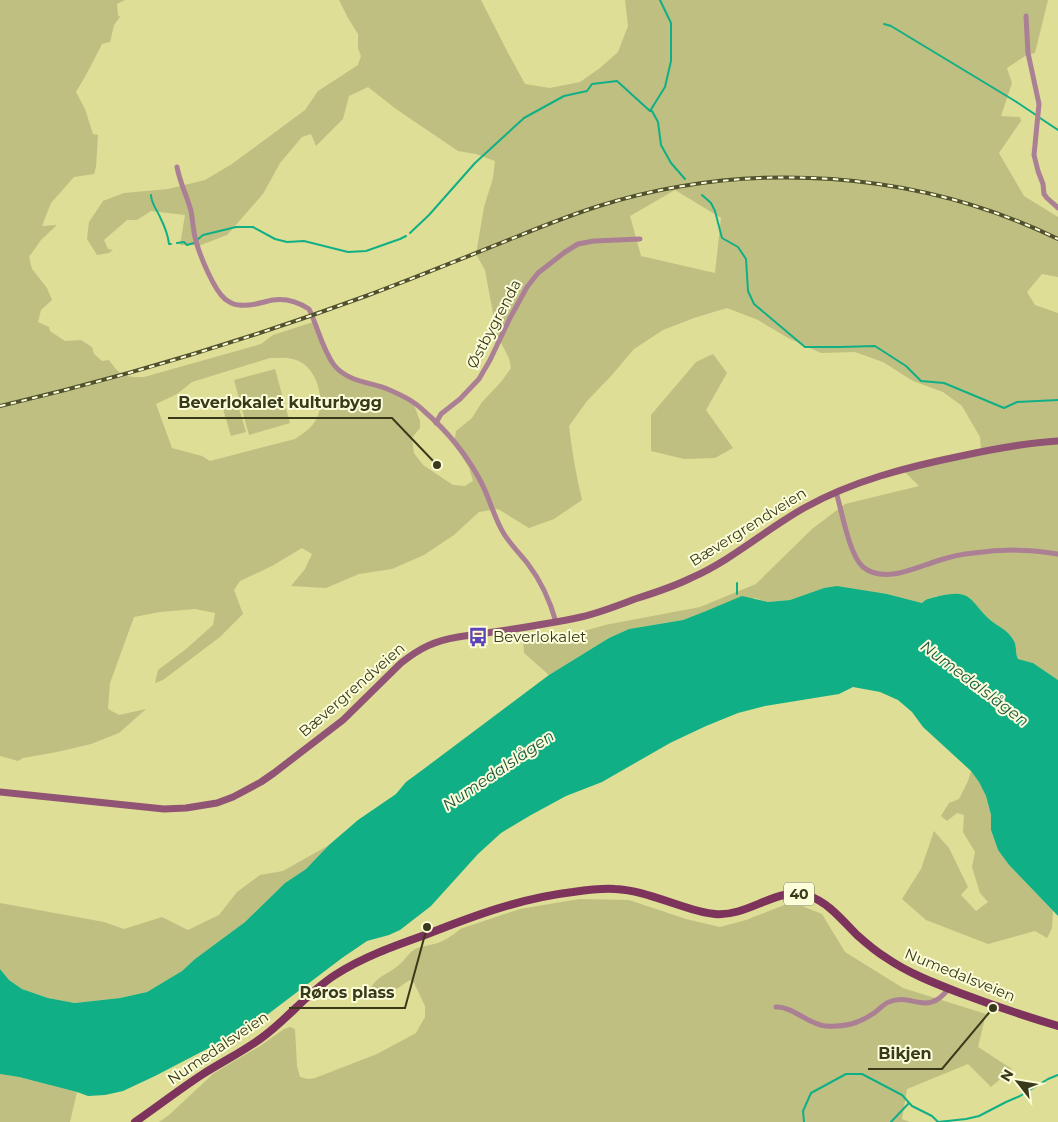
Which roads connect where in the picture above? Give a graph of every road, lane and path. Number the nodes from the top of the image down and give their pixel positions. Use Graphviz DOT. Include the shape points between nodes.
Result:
graph roads {
  1 [pos="1026,16"];
  2 [pos="177,167"];
  3 [pos="1058,208"];
  4 [pos="640,238"];
  5 [pos="436,423"];
  6 [pos="1058,441"];
  7 [pos="836,492"];
  8 [pos="1058,554"];
  9 [pos="556,622"];
  10 [pos="0,792"];
  11 [pos="949,988"];
  12 [pos="776,1007"];
  13 [pos="1058,1026"];
  14 [pos="136,1122"];
  1 -- 3 [label="street" via="1028,53 1039,104 1034,155 1044,194"];
  2 -- 5 [label="street" via="197,245 215,286 225,299 244,306 288,300 304,306 309,309 328,356 340,371 358,381 408,398"];
  4 -- 5 [label="street, Østbygrenda" via="583,243 538,272 479,379 441,414"];
  5 -- 9 [label="street" via="470,462 509,542 543,587"];
  6 -- 7 [label="main road, Bævergrendveien" via="942,460"];
  7 -- 8 [label="street" via="856,559 863,567 876,573 892,574 982,552 1015,550"];
  7 -- 9 [label="main road, Bævergrendveien" via="803,508 691,579 596,613"];
  9 -- 10 [label="main road, Bævergrendveien" via="443,640 421,648 388,674 343,720 274,774 217,803 164,809"];
  11 -- 12 [label="street" via="940,999 926,1003 889,1002 858,1023 841,1026 824,1026"];
  11 -- 13 [label="main road, Numedalsveien / 40"];
  11 -- 14 [label="main road, Numedalsveien / 40" via="887,959 820,901 804,894 782,895 746,910 723,914 710,914 616,889 548,895 474,916 348,968 316,990 266,1035"];
}
